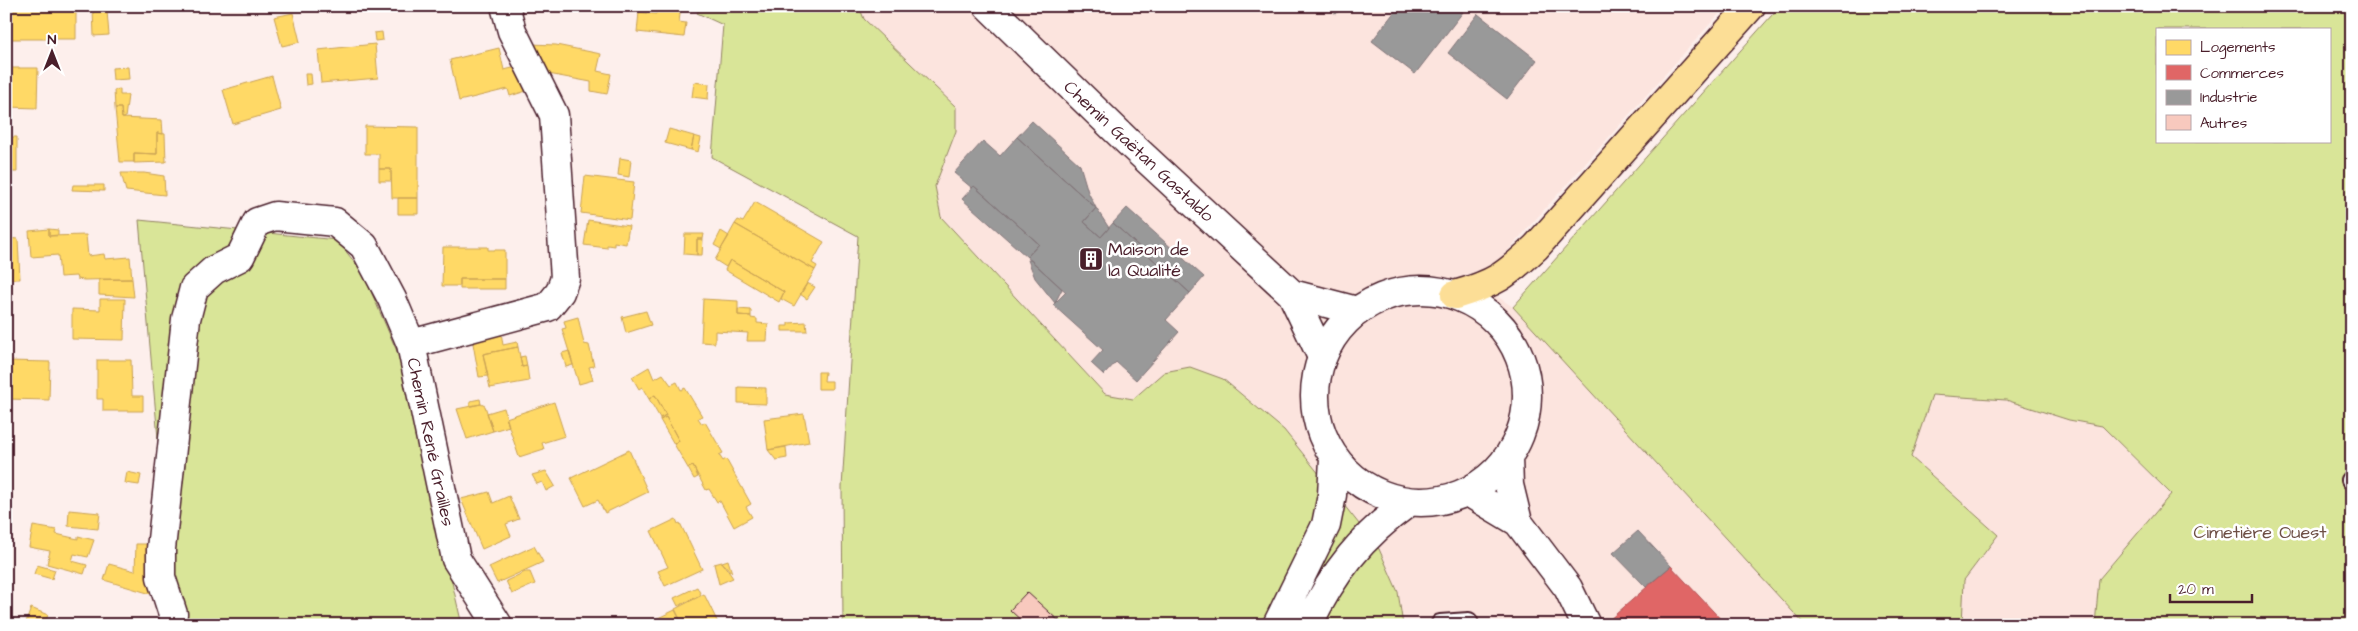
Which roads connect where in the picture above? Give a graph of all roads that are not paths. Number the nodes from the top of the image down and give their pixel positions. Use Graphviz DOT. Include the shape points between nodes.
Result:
graph roads {
  1 [pos="505,6"];
  2 [pos="988,6"];
  3 [pos="1751,6"];
  4 [pos="1292,294"];
  5 [pos="1455,295"];
  6 [pos="1357,311"];
  7 [pos="411,344"];
  8 [pos="1322,357"];
  9 [pos="1508,458"];
  10 [pos="1334,459"];
  11 [pos="1468,492"];
  12 [pos="1409,502"];
  13 [pos="1518,522"];
  14 [pos="173,614"];
  15 [pos="1440,623"];
  16 [pos="498,625"];
  17 [pos="1277,625"];
  18 [pos="1308,625"];
  19 [pos="1470,625"];
  20 [pos="1586,625"];
  1 -- 7 [label="street, Chemin René Grailles" via="512,31 554,114 565,278 560,292 548,307"];
  2 -- 4 [label="street, Chemin Gaëtan Gastaldo"];
  3 -- 5 [label="highway" via="1536,247 1507,274 1486,286"];
  4 -- 6 [label="street, Chemin Gaëtan Gastaldo"];
  4 -- 8 [label="street, Chemin Gaëtan Gastaldo"];
  5 -- 6 [label="street" via="1430,290 1404,291 1379,298"];
  5 -- 9 [label="street" via="1497,321 1512,341 1522,364 1527,388 1526,412 1520,436"];
  6 -- 8 [label="street" via="1336,331"];
  7 -- 14 [label="street" via="364,246 336,222 275,216 257,222 240,257 214,270 194,288 186,319 161,549 161,577"];
  7 -- 16 [label="street, Chemin René Grailles" via="456,559"];
  8 -- 10 [label="street" via="1315,382 1315,409 1321,435"];
  9 -- 11 [label="street" via="1490,478"];
  9 -- 13 [label="street" via="1509,485"];
  10 -- 12 [label="street" via="1355,480 1380,495"];
  10 -- 17 [label="street" via="1332,496 1326,524"];
  11 -- 12 [label="street" via="1439,501"];
  11 -- 13 [label="street"];
  12 -- 18 [label="street" via="1360,543 1331,579"];
  13 -- 20 [label="street" via="1568,588"];
  15 -- 19 [label="lane" via="1468,621"];
}
